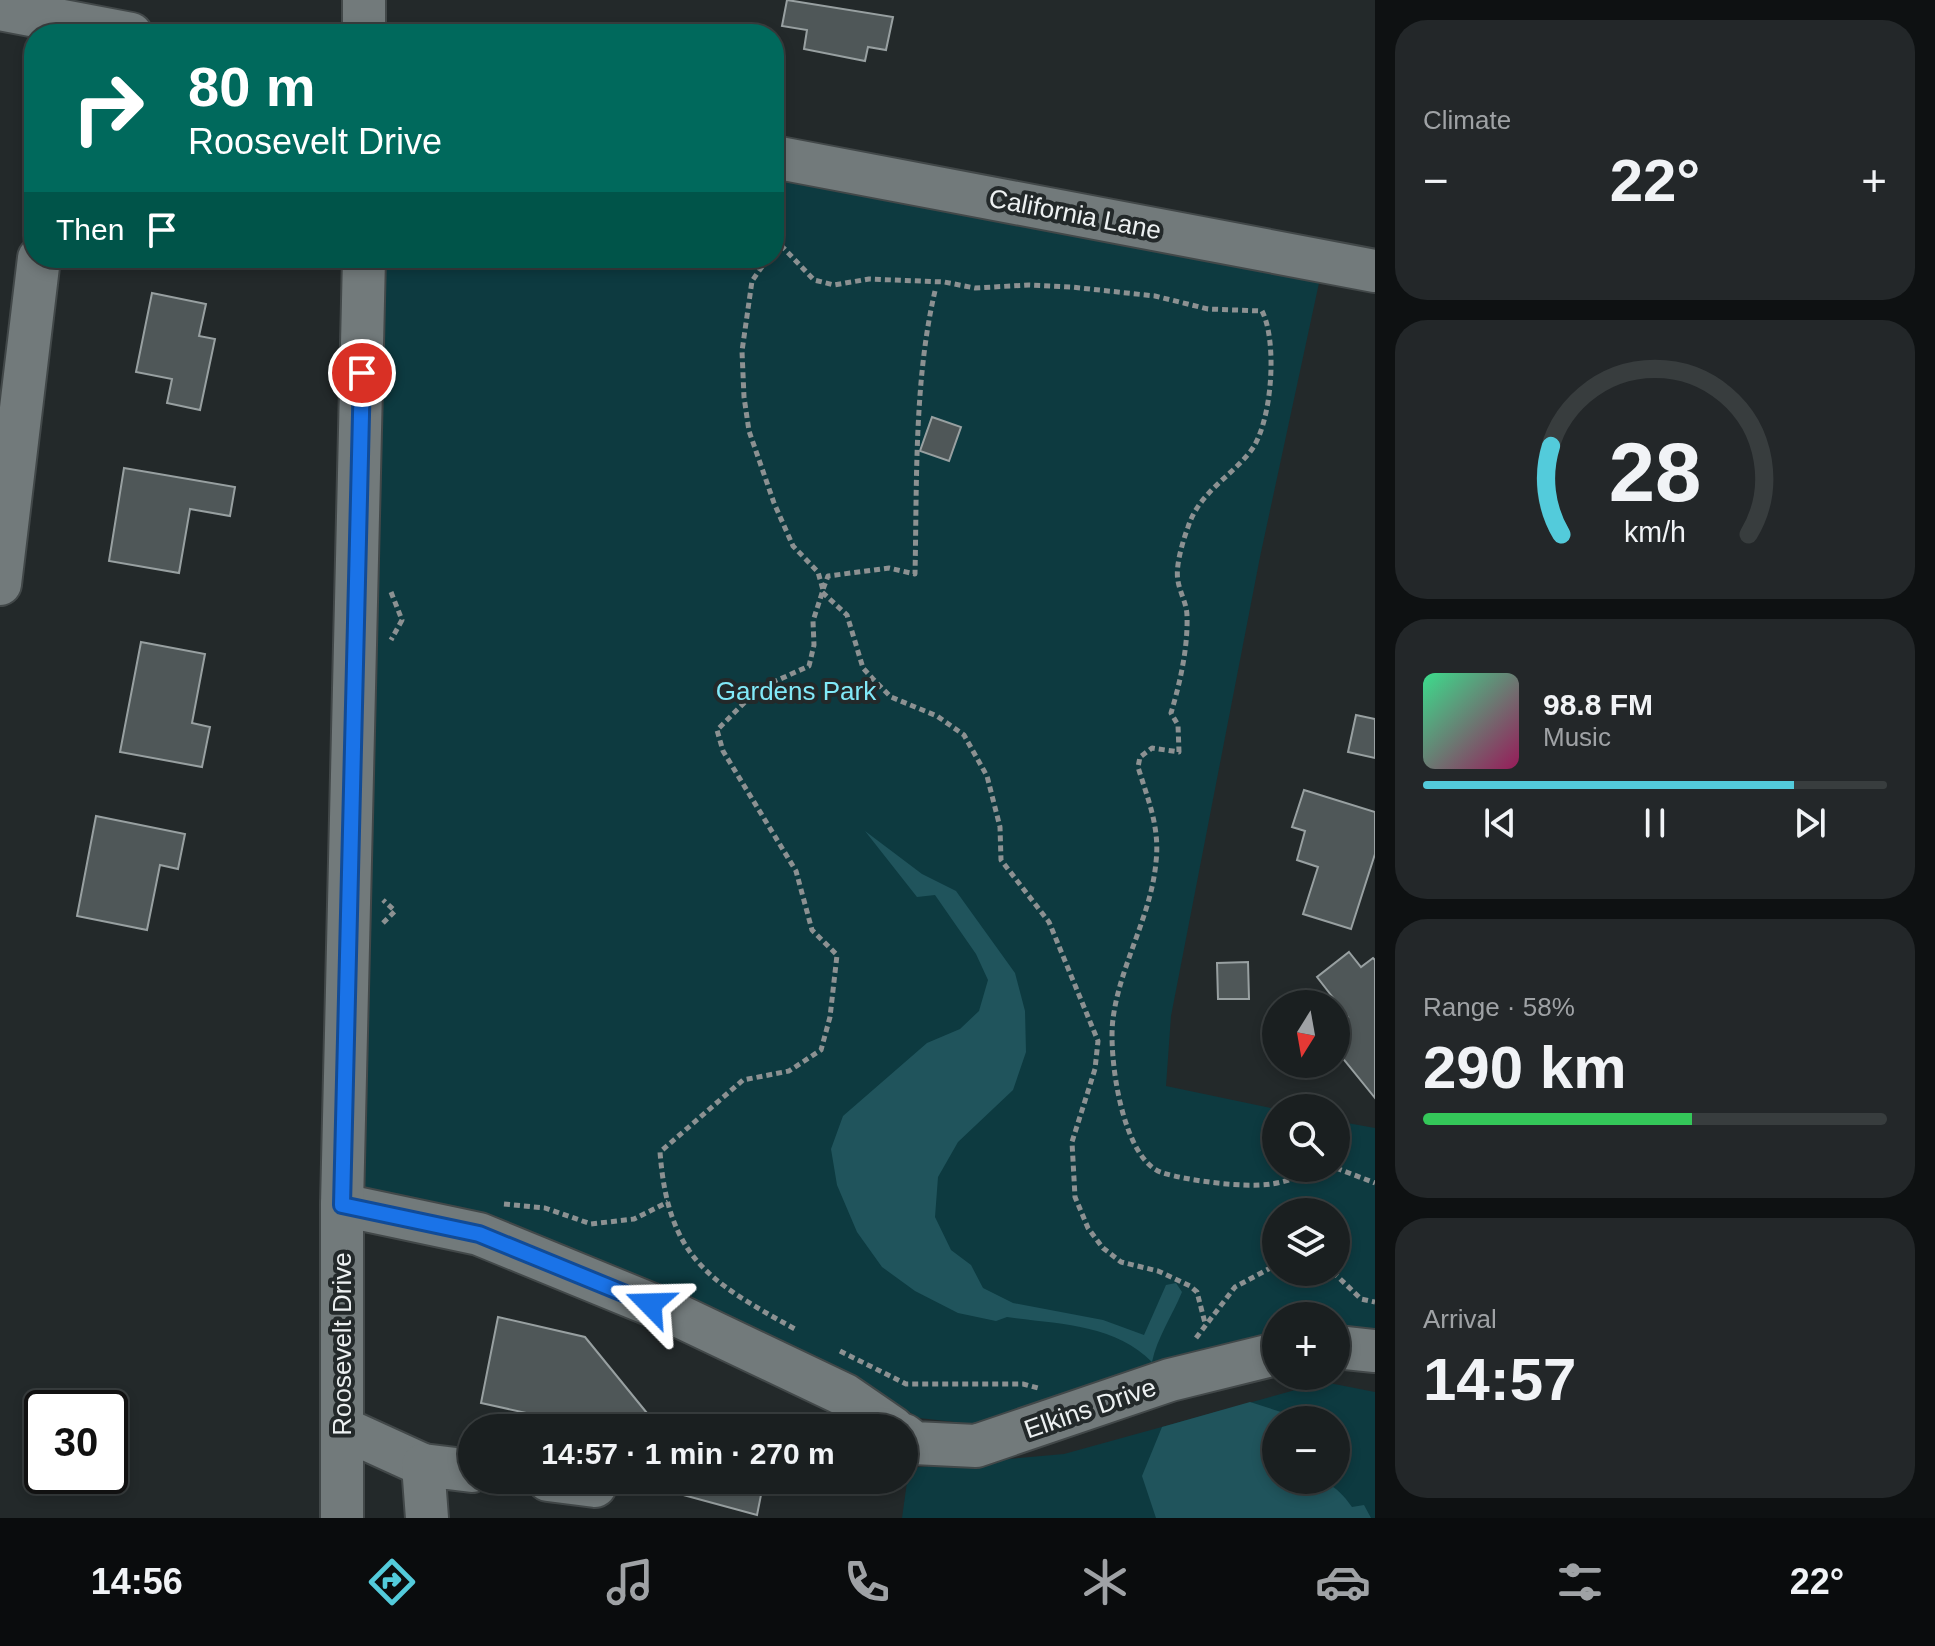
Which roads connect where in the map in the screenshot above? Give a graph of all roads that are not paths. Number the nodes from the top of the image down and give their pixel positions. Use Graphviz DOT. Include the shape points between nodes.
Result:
graph roads {
  1 [pos="364,0"];
  2 [pos="0,9"];
  3 [pos="52,24"];
  4 [pos="364,24"];
  5 [pos="784,159"];
  6 [pos="38,268"];
  7 [pos="364,268"];
  8 [pos="1375,271"];
  9 [pos="0,584"];
  10 [pos="342,1205"];
  11 [pos="1350,1348"];
  12 [pos="1375,1351"];
  13 [pos="1262,1357"];
  14 [pos="873,1414"];
  15 [pos="342,1428"];
  16 [pos="918,1443"];
  17 [pos="423,1465"];
  18 [pos="458,1469"];
  19 [pos="342,1518"];
  20 [pos="427,1518"];
  1 -- 4 [label="street"];
  2 -- 3 [label="street"];
  5 -- 8 [label="street, California Lane"];
  6 -- 9 [label="street"];
  7 -- 10 [label="street, Roosevelt Drive"];
  10 -- 14 [label="street" via="479,1234 693,1323 845,1395"];
  10 -- 15 [label="street, Roosevelt Drive"];
  11 -- 12 [label="street"];
  13 -- 16 [label="street, Elkins Drive" via="1170,1380 976,1446"];
  15 -- 17 [label="street"];
  15 -- 19 [label="street, Roosevelt Drive"];
  17 -- 18 [label="street"];
  17 -- 20 [label="street"];
}
